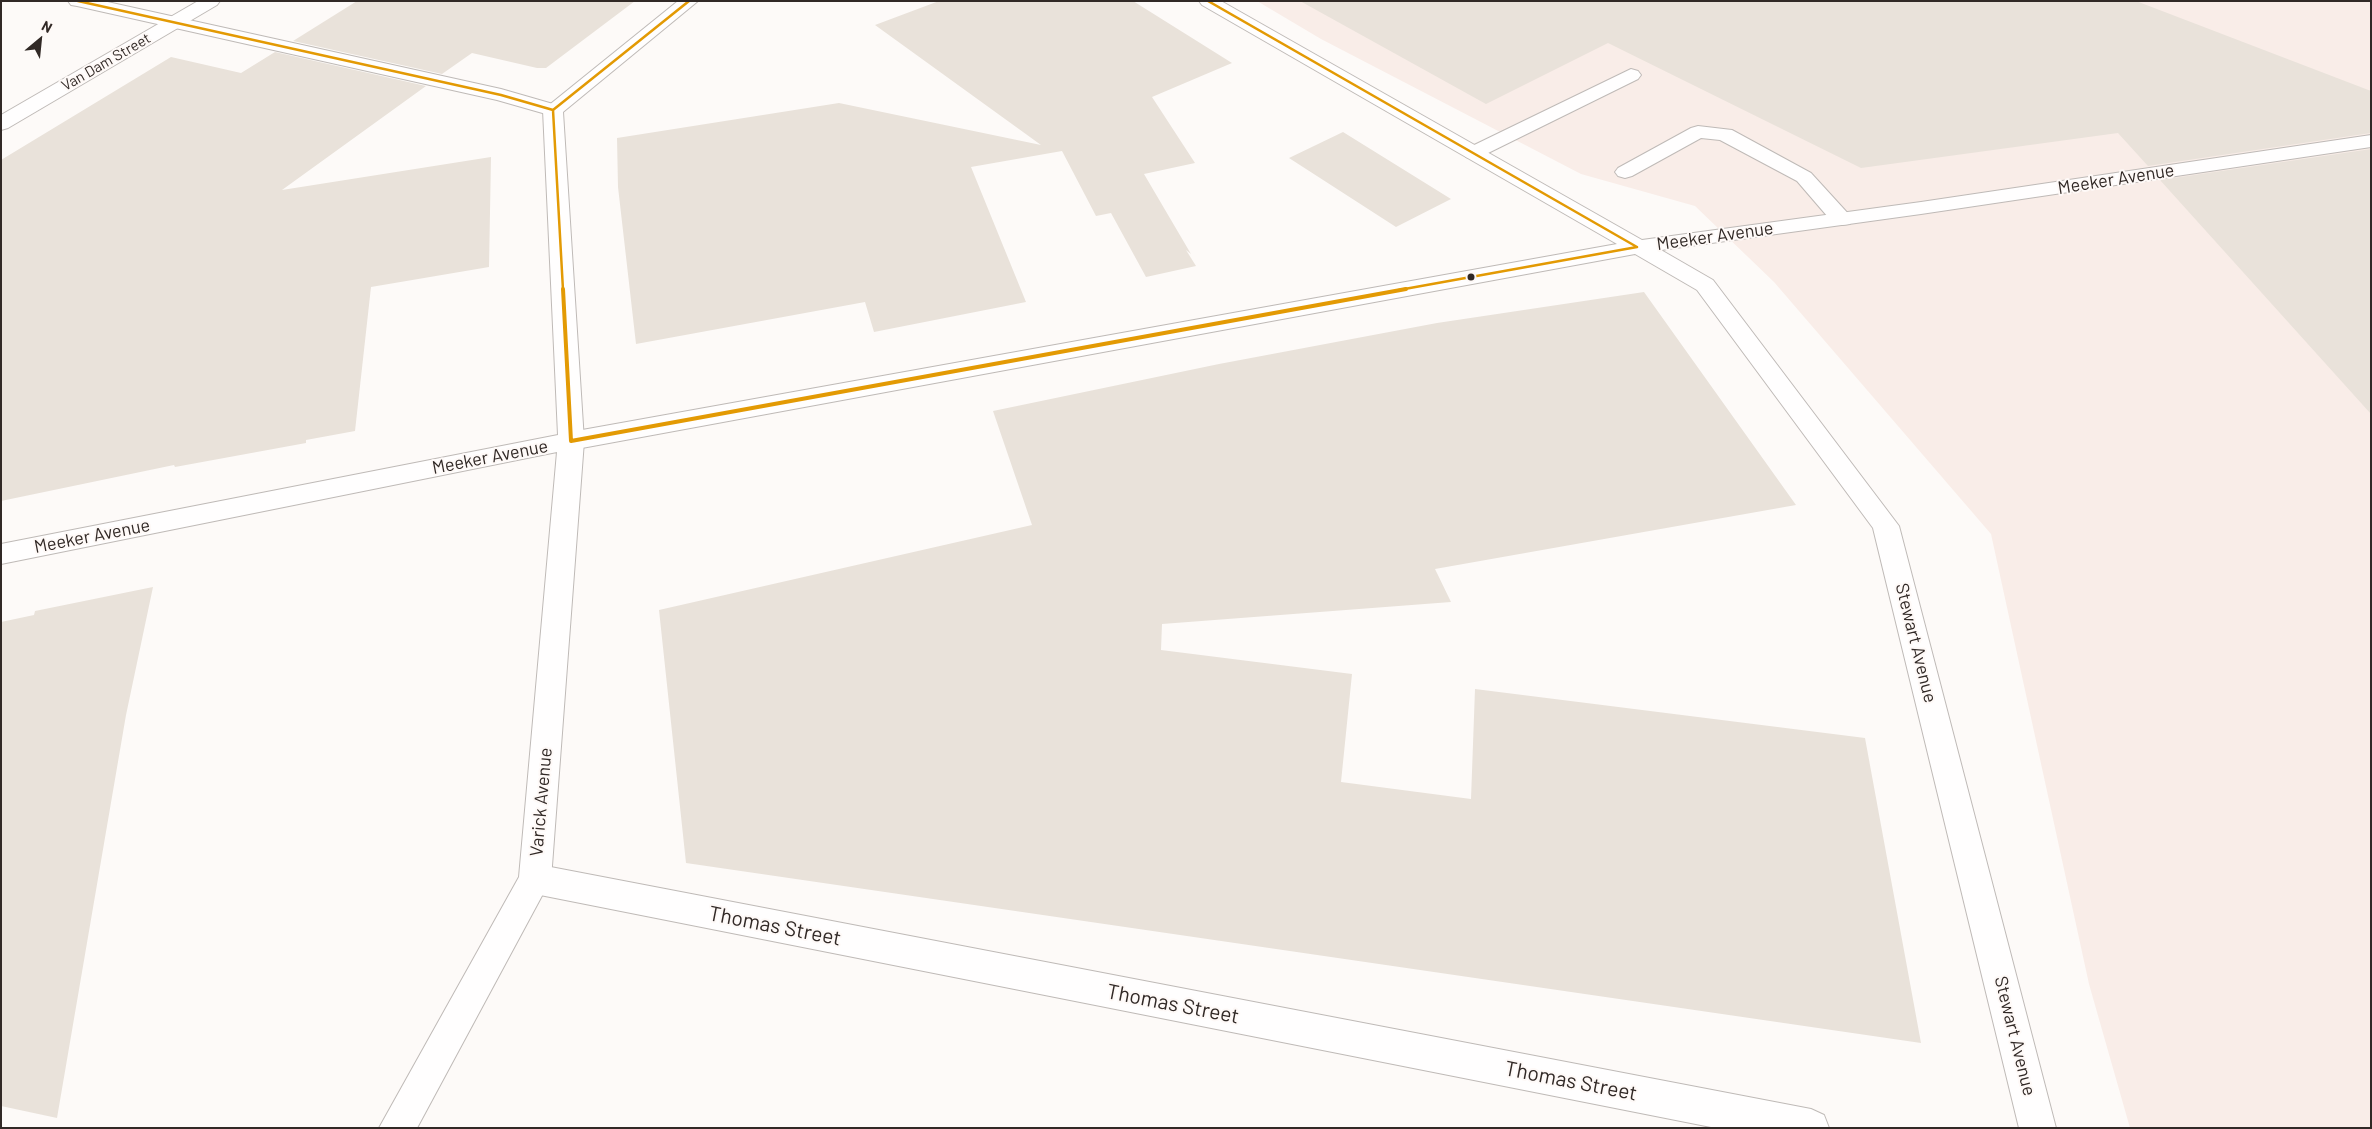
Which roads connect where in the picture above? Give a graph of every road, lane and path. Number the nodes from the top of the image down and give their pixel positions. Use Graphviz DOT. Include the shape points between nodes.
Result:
graph roads {
  1 [pos="77,1"];
  2 [pos="211,1"];
  3 [pos="689,1"];
  4 [pos="1208,1"];
  5 [pos="173,23"];
  6 [pos="1631,75"];
  7 [pos="554,110"];
  8 [pos="1,124"];
  9 [pos="2371,141"];
  10 [pos="1473,153"];
  11 [pos="1625,172"];
  12 [pos="1842,219"];
  13 [pos="1637,247"];
  14 [pos="571,441"];
  15 [pos="1,554"];
  16 [pos="535,879"];
  17 [pos="397,1128"];
  18 [pos="1811,1128"];
  19 [pos="2038,1128"];
  1 -- 5 [label="street"];
  2 -- 5 [label="street, Van Dam Street"];
  3 -- 7 [label="street"];
  4 -- 10 [label="street, Stewart Avenue"];
  5 -- 7 [label="street" via="501,95"];
  5 -- 8 [label="street, Van Dam Street"];
  6 -- 10 [label="street"];
  7 -- 14 [label="street, Varick Avenue"];
  9 -- 12 [label="street, Meeker Avenue"];
  10 -- 13 [label="street, Stewart Avenue"];
  11 -- 12 [label="street" via="1698,132 1725,134 1804,177"];
  12 -- 13 [label="street, Meeker Avenue"];
  13 -- 14 [label="street, Meeker Avenue"];
  13 -- 19 [label="street, Stewart Avenue" via="1705,285 1886,526"];
  14 -- 15 [label="street, Meeker Avenue"];
  14 -- 16 [label="street, Varick Avenue"];
  16 -- 17 [label="street, Varick Avenue"];
  16 -- 18 [label="street, Thomas Street"];
}
